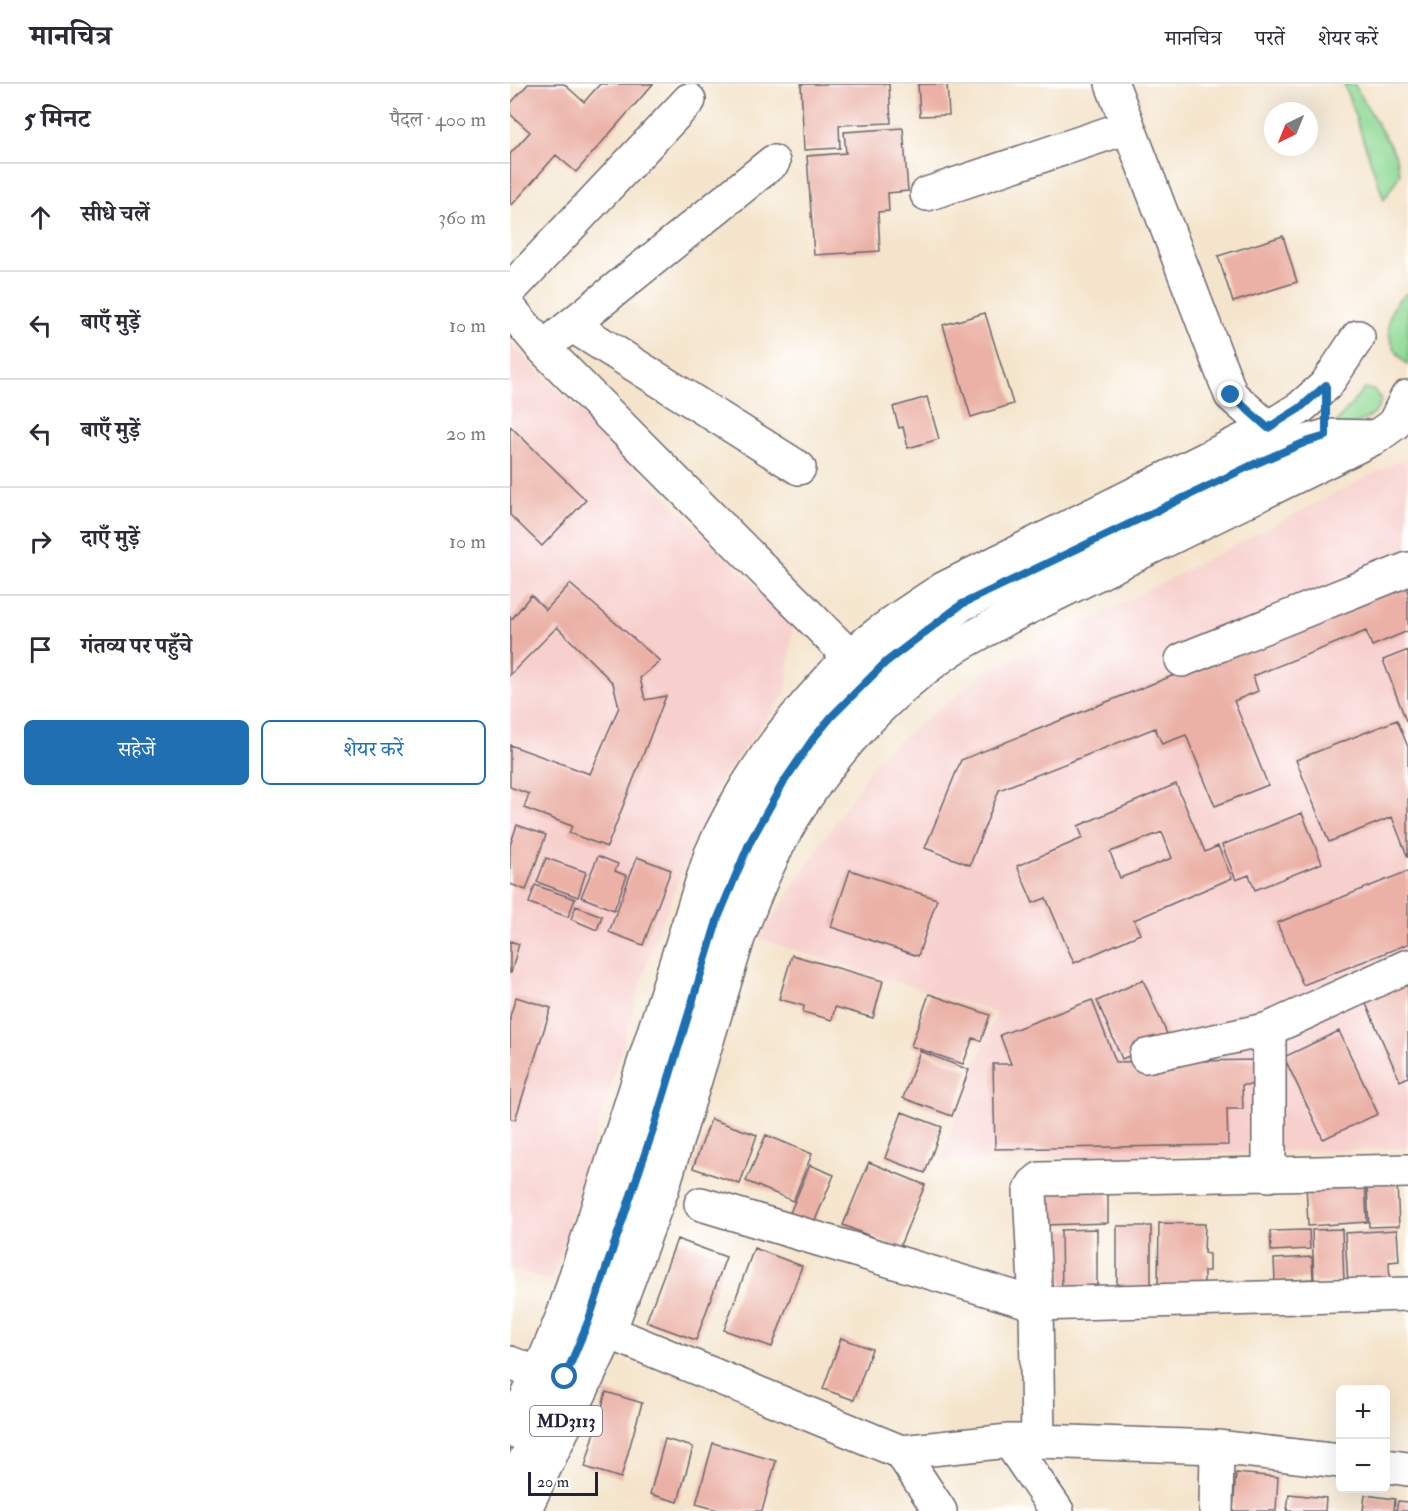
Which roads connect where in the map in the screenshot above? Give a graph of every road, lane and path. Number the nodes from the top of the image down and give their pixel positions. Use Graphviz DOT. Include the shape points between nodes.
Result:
graph roads {
  1 [pos="1112,84"];
  2 [pos="689,100"];
  3 [pos="1128,127"];
  4 [pos="772,162"];
  5 [pos="927,194"];
  6 [pos="510,290"];
  7 [pos="510,309"];
  8 [pos="573,326"];
  9 [pos="1358,337"];
  10 [pos="543,348"];
  11 [pos="1326,385"];
  12 [pos="1407,397"];
  13 [pos="1268,428"];
  14 [pos="1326,436"];
  15 [pos="1376,437"];
  16 [pos="799,468"];
  17 [pos="1408,569"];
  18 [pos="850,657"];
  19 [pos="1182,660"];
  20 [pos="1408,966"];
  21 [pos="1269,1029"];
  22 [pos="1146,1056"];
  23 [pos="1408,1171"];
  24 [pos="1269,1175"];
  25 [pos="701,1204"];
  26 [pos="1408,1294"];
  27 [pos="1036,1304"];
  28 [pos="609,1332"];
  29 [pos="524,1369"];
  30 [pos="513,1419"];
  31 [pos="1024,1441"];
  32 [pos="1216,1447"];
  33 [pos="901,1452"];
  34 [pos="1336,1460"];
  35 [pos="1390,1467"];
  36 [pos="1408,1469"];
  37 [pos="510,1492"];
  38 [pos="524,1511"];
  39 [pos="940,1511"];
  40 [pos="1057,1511"];
  41 [pos="1216,1511"];
  1 -- 3 [label="street"];
  2 -- 6 [label="street"];
  3 -- 5 [label="street"];
  3 -- 13 [label="street" via="1231,395"];
  4 -- 8 [label="street"];
  7 -- 10 [label="street"];
  8 -- 10 [label="street"];
  8 -- 16 [label="street"];
  9 -- 11 [label="street, MD3113"];
  10 -- 18 [label="street"];
  11 -- 13 [label="street, MD3113"];
  11 -- 14 [label="street"];
  12 -- 15 [label="street, MD3113" via="1394,424"];
  13 -- 18 [label="street, MD3113" via="943,589"];
  14 -- 15 [label="street"];
  14 -- 37 [label="street" via="1250,466 962,604 886,662 807,746 749,844 718,918 653,1130 588,1322"];
  15 -- 28 [label="street, MD3113" via="968,640 886,701 843,747 790,822 752,902 662,1189"];
  17 -- 19 [label="street"];
  18 -- 29 [label="street, MD3113" via="795,717 728,815 711,854 564,1313"];
  20 -- 21 [label="street"];
  21 -- 22 [label="street"];
  21 -- 24 [label="street"];
  23 -- 24 [label="street"];
  24 -- 27 [label="street" via="1040,1179 1030,1191"];
  25 -- 27 [label="street"];
  26 -- 27 [label="street"];
  27 -- 31 [label="street"];
  28 -- 33 [label="street"];
  28 -- 38 [label="street, MD3113"];
  29 -- 30 [label="street, MD3113"];
  31 -- 32 [label="street"];
  31 -- 33 [label="street"];
  31 -- 40 [label="street"];
  32 -- 34 [label="street"];
  32 -- 41 [label="street"];
  33 -- 39 [label="street"];
  35 -- 36 [label="street"];
}
